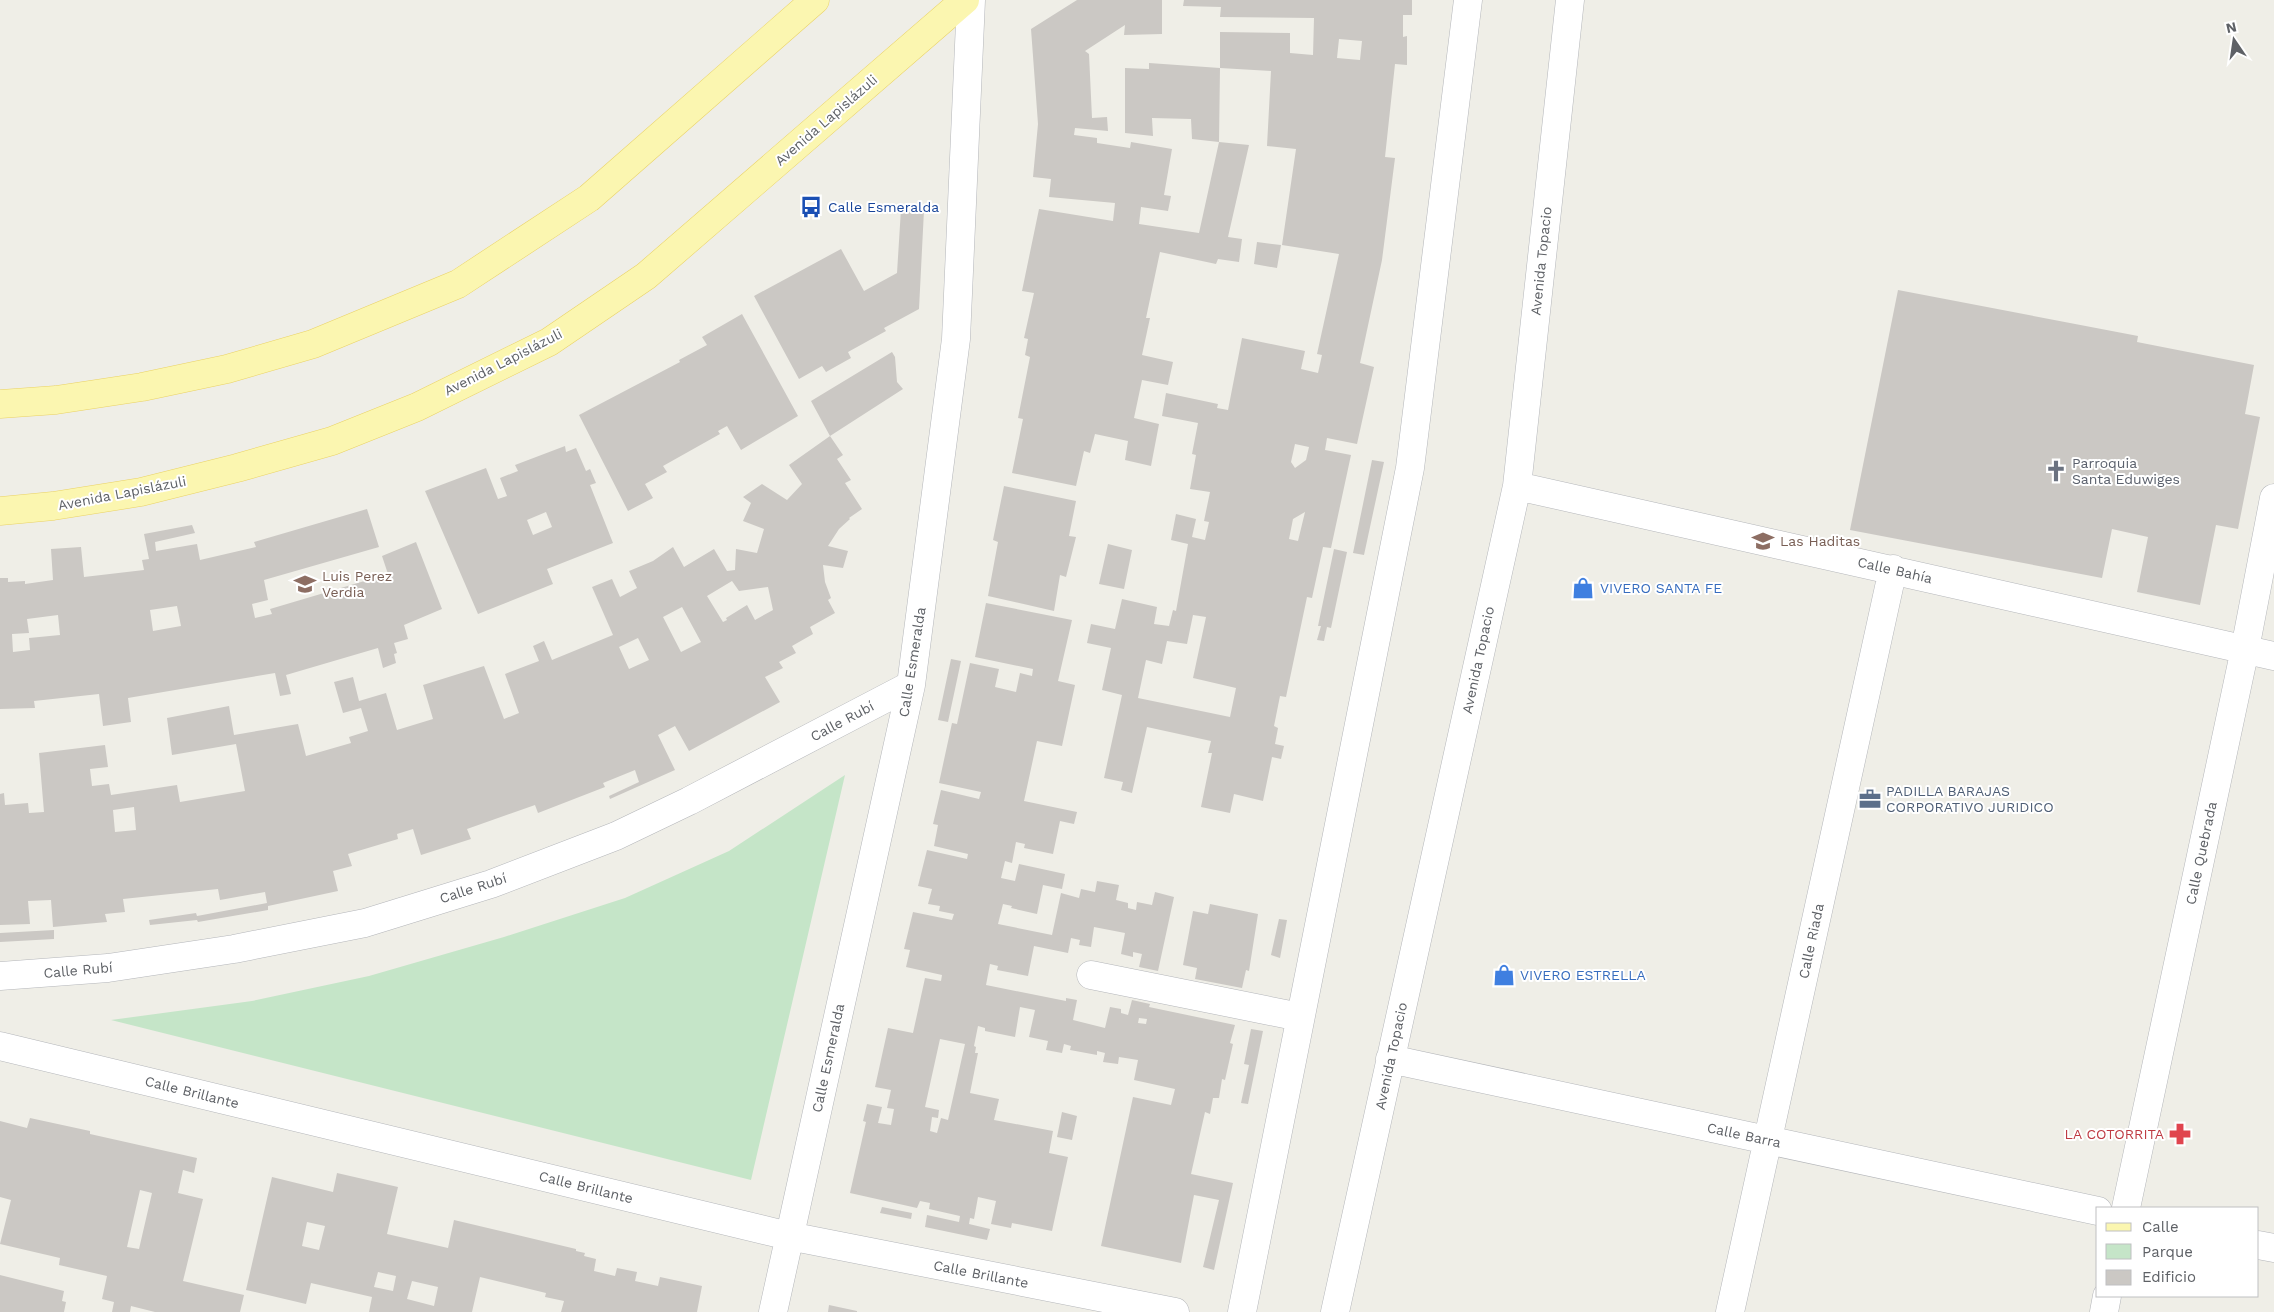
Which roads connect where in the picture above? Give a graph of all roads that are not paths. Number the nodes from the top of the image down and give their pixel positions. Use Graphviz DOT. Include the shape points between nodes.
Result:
graph roads {
  1 [pos="815,0"];
  2 [pos="965,0"];
  3 [pos="970,0"];
  4 [pos="1468,0"];
  5 [pos="1570,0"];
  6 [pos="0,404"];
  7 [pos="1516,486"];
  8 [pos="2274,498"];
  9 [pos="0,511"];
  10 [pos="1893,569"];
  11 [pos="2245,649"];
  12 [pos="2274,656"];
  13 [pos="910,685"];
  14 [pos="1091,975"];
  15 [pos="0,976"];
  16 [pos="1300,1017"];
  17 [pos="0,1046"];
  18 [pos="1390,1059"];
  19 [pos="1768,1140"];
  20 [pos="2126,1207"];
  21 [pos="2096,1211"];
  22 [pos="789,1236"];
  23 [pos="2259,1244"];
  24 [pos="2274,1248"];
  25 [pos="2107,1297"];
  26 [pos="773,1312"];
  27 [pos="1175,1312"];
  28 [pos="1242,1312"];
  29 [pos="1335,1312"];
  30 [pos="1730,1312"];
  31 [pos="2104,1312"];
  1 -- 6 [label="main road" via="589,198 458,284 313,344 226,369 142,387 56,400"];
  2 -- 9 [label="main road, Avenida Lapislázuli" via="646,276 549,342 417,407 332,441 141,492"];
  3 -- 13 [label="street, Calle Esmeralda" via="956,339"];
  4 -- 16 [label="street" via="1410,468"];
  5 -- 7 [label="street, Avenida Topacio"];
  7 -- 10 [label="street, Calle Bahía"];
  7 -- 18 [label="street, Avenida Topacio"];
  8 -- 11 [label="street, Calle Quebrada"];
  10 -- 11 [label="street, Calle Bahía"];
  10 -- 19 [label="street, Calle Riada"];
  11 -- 12 [label="street, Calle Bahía"];
  11 -- 20 [label="street, Calle Quebrada"];
  13 -- 15 [label="street, Calle Rubí" via="626,831 491,884 365,923 234,949 108,968"];
  13 -- 22 [label="street, Calle Esmeralda"];
  14 -- 16 [label="street"];
  16 -- 28 [label="street"];
  17 -- 22 [label="street, Calle Brillante"];
  18 -- 19 [label="street, Calle Barra"];
  18 -- 29 [label="street, Avenida Topacio"];
  19 -- 21 [label="street, Calle Barra"];
  19 -- 30 [label="street, Calle Riada"];
  22 -- 26 [label="street, Calle Esmeralda"];
  22 -- 27 [label="street, Calle Brillante"];
  23 -- 24 [label="street"];
  25 -- 31 [label="street"];
}
